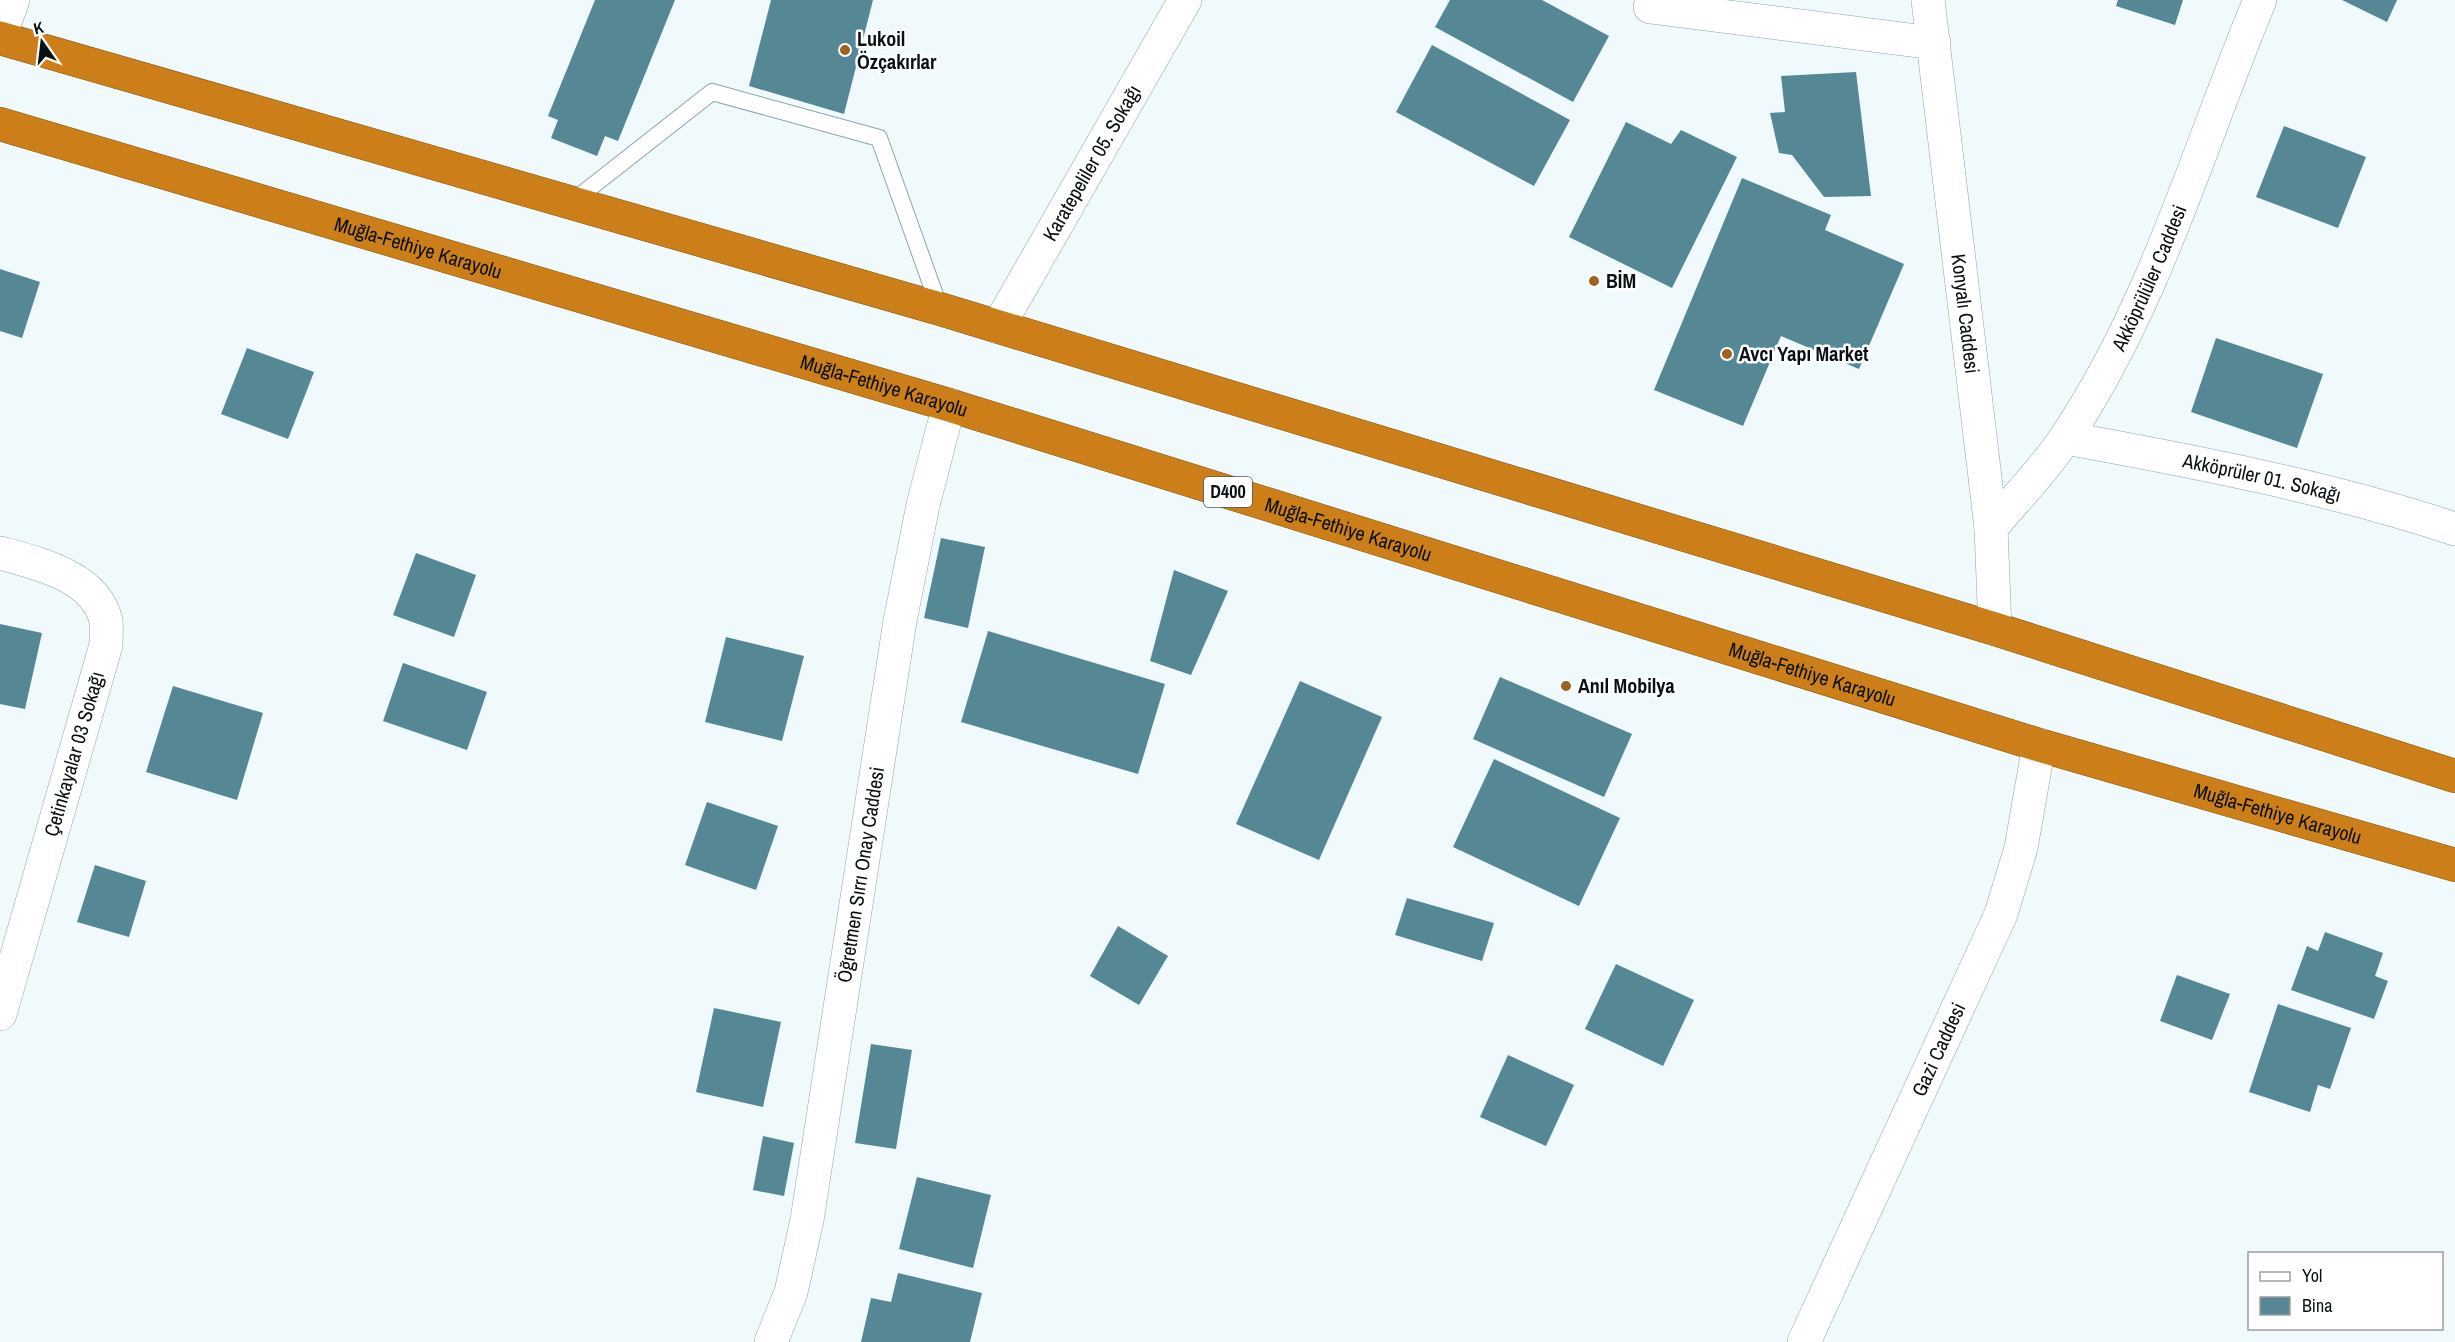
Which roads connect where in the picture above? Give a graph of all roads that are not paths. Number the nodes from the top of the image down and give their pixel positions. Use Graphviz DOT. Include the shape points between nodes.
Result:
graph roads {
  1 [pos="13,0"];
  2 [pos="1185,0"];
  3 [pos="1928,0"];
  4 [pos="2260,0"];
  5 [pos="1650,7"];
  6 [pos="0,36"];
  7 [pos="1934,43"];
  8 [pos="1,126"];
  9 [pos="572,202"];
  10 [pos="940,309"];
  11 [pos="998,327"];
  12 [pos="949,405"];
  13 [pos="2066,438"];
  14 [pos="1991,528"];
  15 [pos="2455,529"];
  16 [pos="0,553"];
  17 [pos="1995,629"];
  18 [pos="2039,745"];
  19 [pos="2453,770"];
  20 [pos="2455,865"];
  21 [pos="0,1014"];
  22 [pos="771,1342"];
  23 [pos="1804,1342"];
  1 -- 6 [label="street"];
  2 -- 11 [label="street, Karatepeliler 05. Sokağı"];
  3 -- 7 [label="street, Konyalı Caddesi"];
  4 -- 13 [label="street, Akköprülüler Caddesi" via="2146,289"];
  5 -- 7 [label="street"];
  6 -- 9 [label="highway"];
  7 -- 14 [label="street, Konyalı Caddesi"];
  8 -- 12 [label="highway, Muğla-Fethiye Karayolu / D400"];
  9 -- 10 [label="highway"];
  9 -- 10 [label="lane" via="712,92 879,138"];
  10 -- 11 [label="highway"];
  11 -- 17 [label="highway"];
  12 -- 18 [label="highway, Muğla-Fethiye Karayolu / D400"];
  12 -- 22 [label="street, Öğretmen Sırrı Onay Caddesi" via="923,505 900,621 807,1220 790,1292"];
  13 -- 14 [label="street, Akköprülüler Caddesi"];
  13 -- 15 [label="street, Akköprüler 01. Sokağı" via="2263,477"];
  14 -- 17 [label="street, Konyalı Caddesi"];
  16 -- 21 [label="street, Çetinkayalar 03 Sokağı" via="46,566 72,579 96,600 106,621 106,645"];
  17 -- 19 [label="highway"];
  18 -- 20 [label="highway, Muğla-Fethiye Karayolu / D400"];
  18 -- 23 [label="street, Gazi Caddesi" via="2021,848 2001,914"];
}
